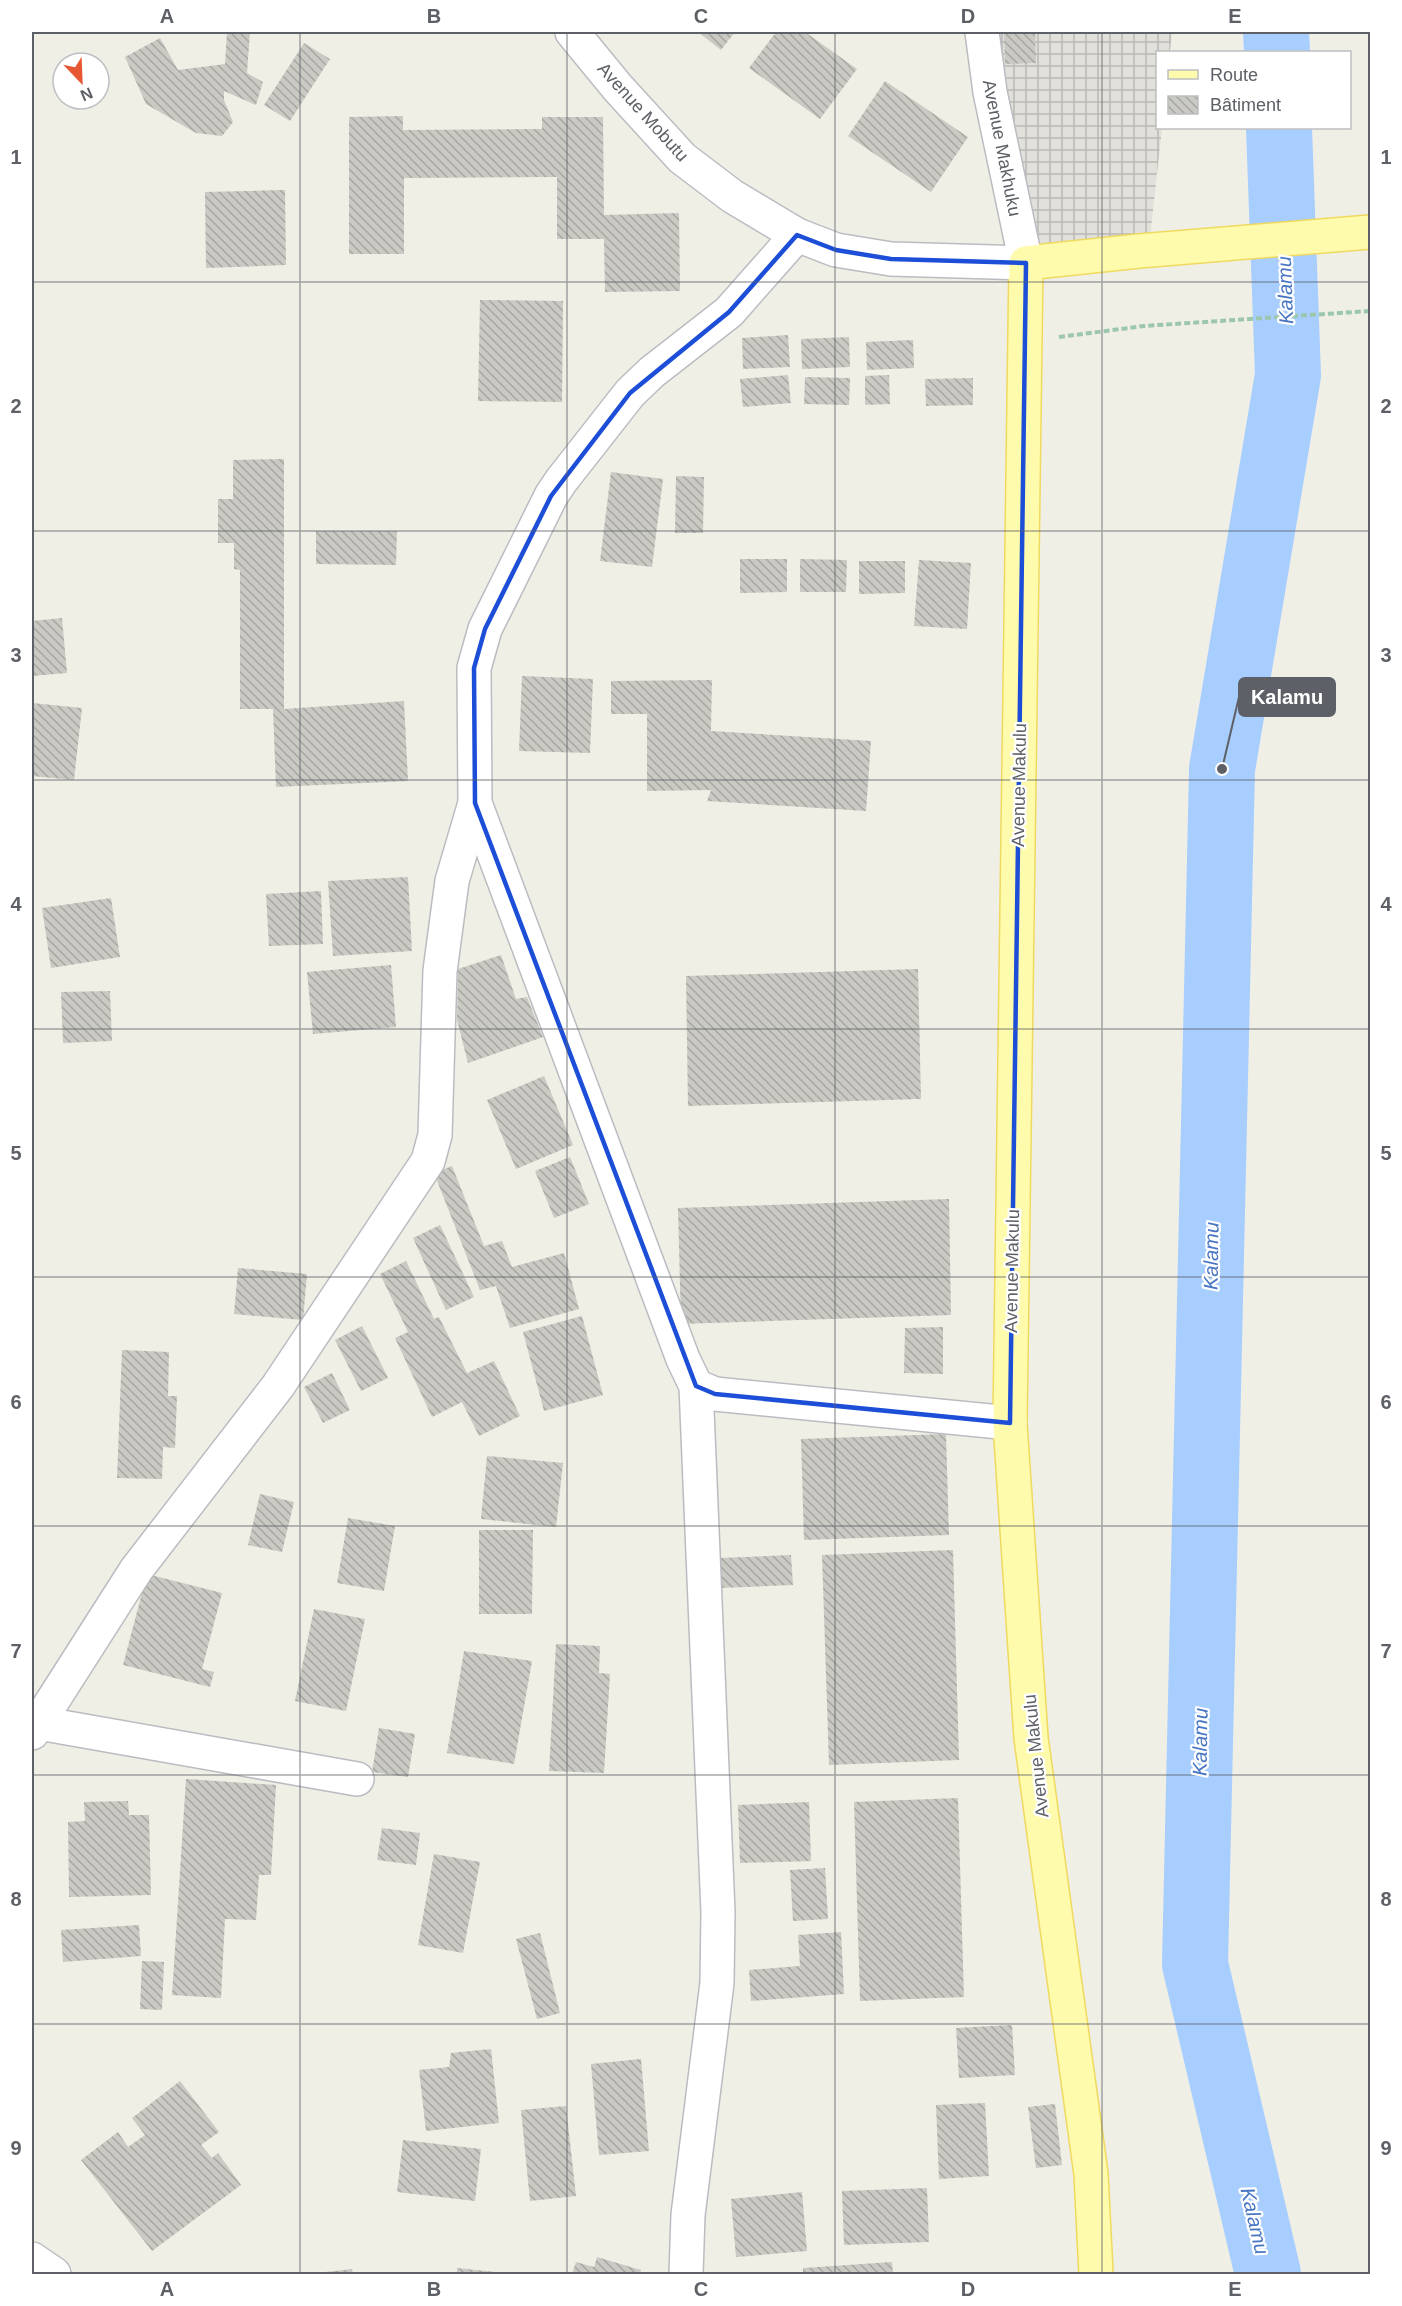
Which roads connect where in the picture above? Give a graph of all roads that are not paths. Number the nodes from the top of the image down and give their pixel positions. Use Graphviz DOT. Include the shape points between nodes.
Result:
graph roads {
  1 [pos="572,32"];
  2 [pos="982,32"];
  3 [pos="1371,232"];
  4 [pos="797,235"];
  5 [pos="1026,263"];
  6 [pos="475,803"];
  7 [pos="696,1386"];
  8 [pos="1010,1424"];
  9 [pos="35,1728"];
  10 [pos="357,1779"];
  11 [pos="32,2259"];
  12 [pos="54,2274"];
  13 [pos="686,2274"];
  14 [pos="1096,2274"];
  1 -- 4 [label="street, Avenue Mobutu" via="682,158 732,196"];
  2 -- 5 [label="street, Avenue Makhuku" via="990,92"];
  3 -- 5 [label="main road"];
  4 -- 5 [label="street, Avenue Mobutu" via="836,250 891,259"];
  4 -- 6 [label="street" via="729,312 630,393 551,496 485,628 474,668"];
  5 -- 8 [label="main road, Avenue Makulu"];
  6 -- 7 [label="street" via="682,1359"];
  6 -- 9 [label="street" via="452,880 440,971 435,1135 428,1161 278,1386 136,1570"];
  7 -- 8 [label="street" via="715,1394"];
  7 -- 13 [label="street" via="718,1912 717,1983 688,2215"];
  8 -- 14 [label="main road, Avenue Makulu" via="1031,1738 1091,2174"];
  9 -- 10 [label="street"];
  11 -- 12 [label="street"];
}
